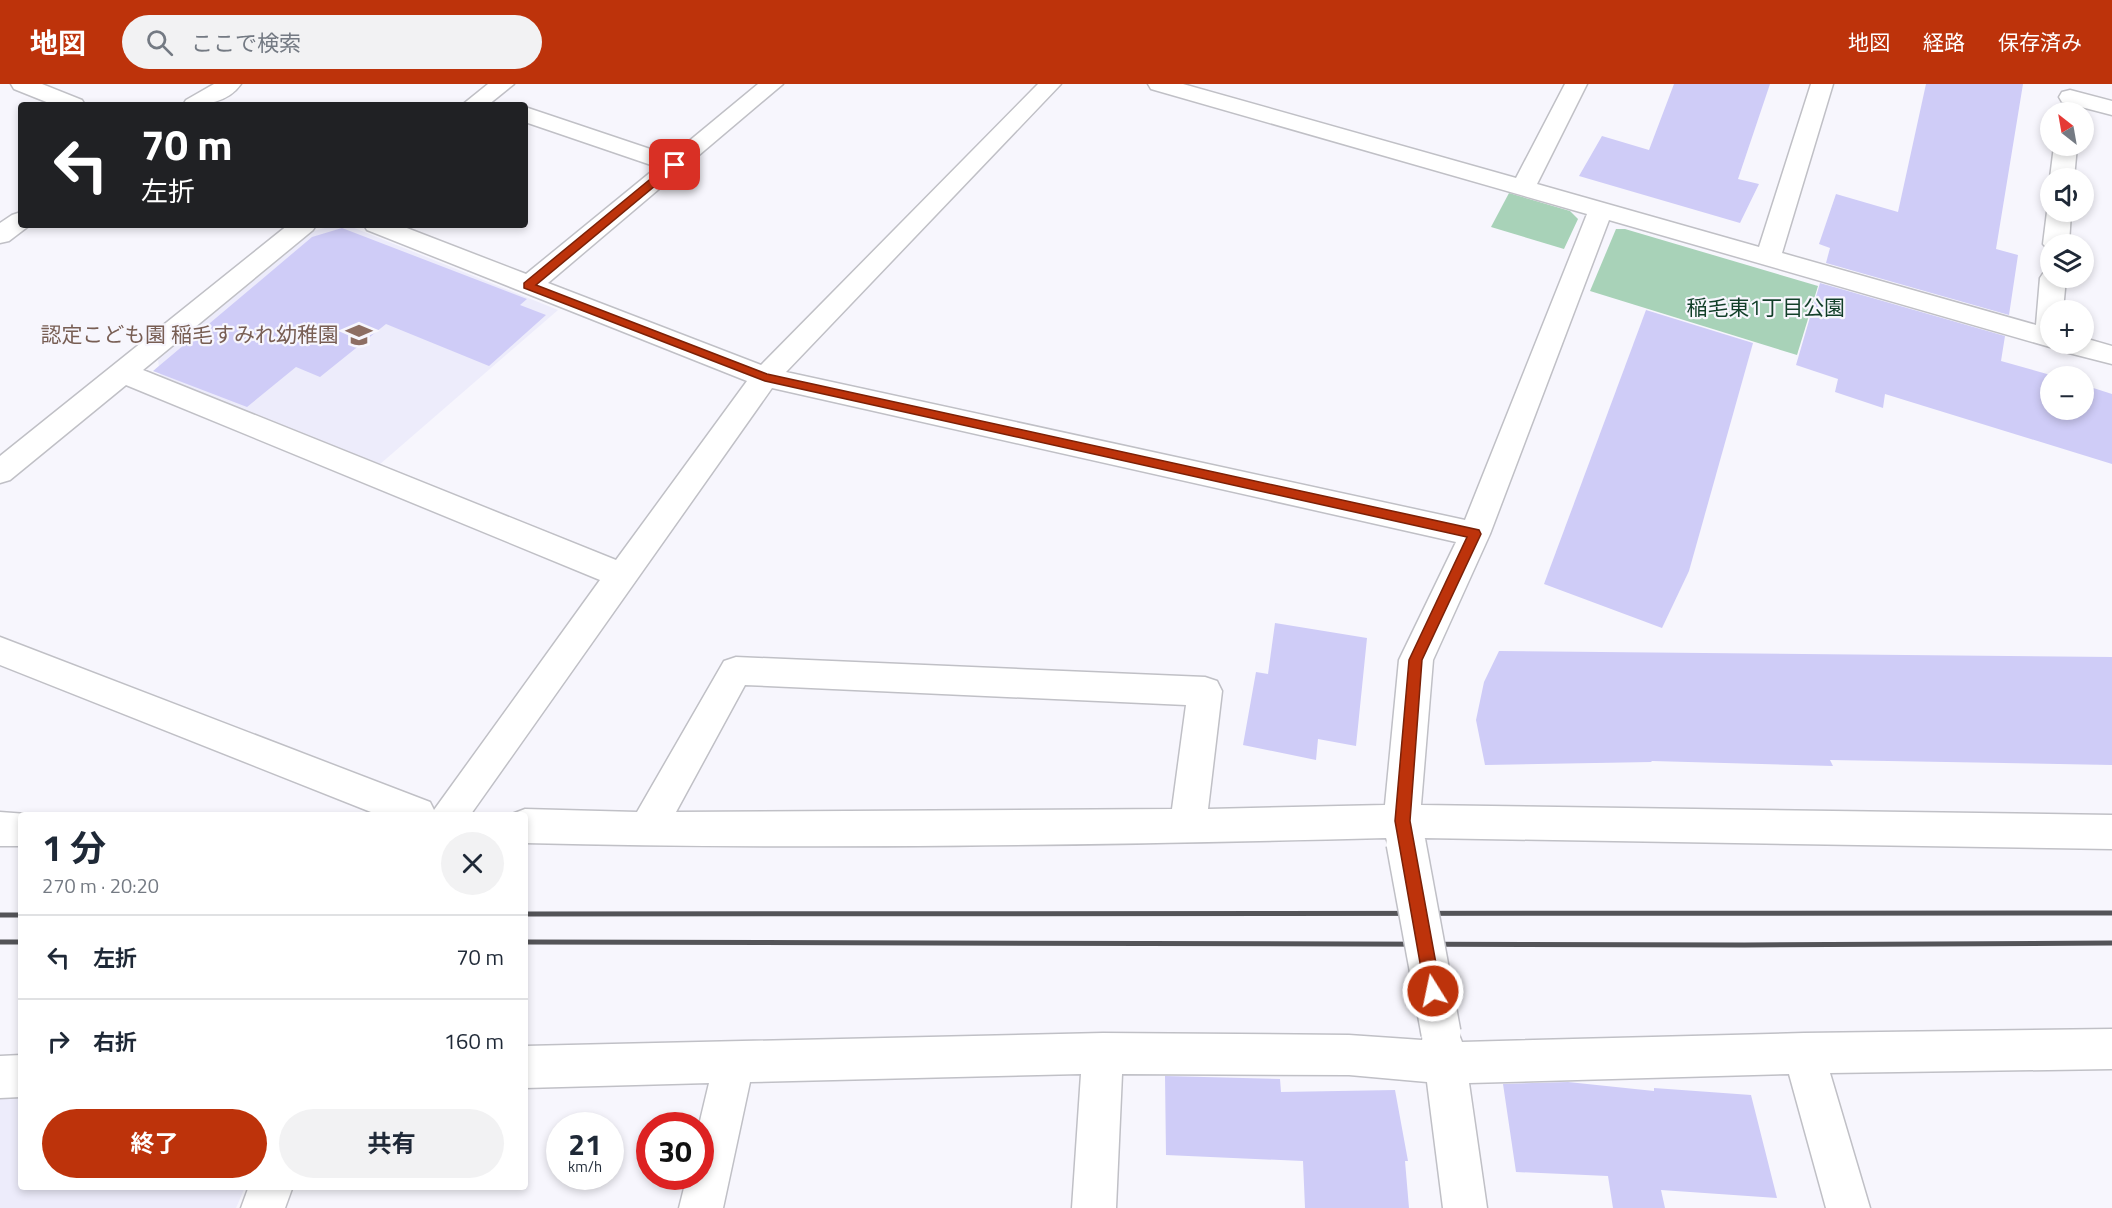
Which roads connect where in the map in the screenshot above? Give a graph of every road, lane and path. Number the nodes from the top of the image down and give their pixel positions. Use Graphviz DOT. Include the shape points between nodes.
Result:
graph roads {
  1 [pos="22,84"];
  2 [pos="230,84"];
  3 [pos="503,84"];
  4 [pos="772,84"];
  5 [pos="1050,84"];
  6 [pos="1159,84"];
  7 [pos="1576,84"];
  8 [pos="1822,84"];
  9 [pos="2069,98"];
  10 [pos="67,102"];
  11 [pos="200,102"];
  12 [pos="485,102"];
  13 [pos="2112,108"];
  14 [pos="528,115"];
  15 [pos="675,165"];
  16 [pos="1524,186"];
  17 [pos="1601,208"];
  18 [pos="18,222"];
  19 [pos="300,228"];
  20 [pos="383,228"];
  21 [pos="0,235"];
  22 [pos="1768,257"];
  23 [pos="528,286"];
  24 [pos="2040,334"];
  25 [pos="2094,350"];
  26 [pos="2112,355"];
  27 [pos="123,373"];
  28 [pos="765,377"];
  29 [pos="0,472"];
  30 [pos="1474,534"];
  31 [pos="620,575"];
  32 [pos="0,651"];
  33 [pos="412,812"];
  34 [pos="451,812"];
  35 [pos="528,826"];
  36 [pos="1188,826"];
  37 [pos="0,829"];
  38 [pos="18,829"];
  39 [pos="647,829"];
  40 [pos="1404,832"];
  41 [pos="2112,832"];
  42 [pos="1443,1048"];
  43 [pos="2112,1049"];
  44 [pos="1103,1053"];
  45 [pos="1804,1053"];
  46 [pos="734,1062"];
  47 [pos="528,1067"];
  48 [pos="18,1076"];
  49 [pos="0,1077"];
  50 [pos="270,1190"];
  51 [pos="263,1208"];
  52 [pos="701,1208"];
  53 [pos="1094,1208"];
  54 [pos="1465,1208"];
  55 [pos="1848,1208"];
  1 -- 10 [label="street"];
  2 -- 11 [label="street"];
  3 -- 12 [label="street"];
  4 -- 15 [label="street"];
  5 -- 28 [label="street"];
  6 -- 16 [label="street"];
  7 -- 16 [label="street"];
  8 -- 22 [label="street"];
  9 -- 13 [label="street"];
  14 -- 15 [label="street"];
  15 -- 23 [label="street"];
  16 -- 17 [label="street"];
  17 -- 22 [label="street"];
  17 -- 30 [label="street"];
  18 -- 21 [label="street"];
  19 -- 27 [label="street"];
  20 -- 23 [label="street"];
  22 -- 24 [label="street"];
  23 -- 28 [label="street"];
  25 -- 26 [label="street"];
  27 -- 29 [label="street"];
  27 -- 31 [label="street"];
  28 -- 30 [label="street"];
  28 -- 31 [label="street"];
  30 -- 40 [label="street" via="1416,660"];
  31 -- 34 [label="street"];
  32 -- 33 [label="street"];
  35 -- 39 [label="street"];
  36 -- 39 [label="street"];
  36 -- 39 [label="street" via="1205,691 736,671"];
  36 -- 40 [label="street"];
  37 -- 38 [label="street"];
  40 -- 41 [label="street"];
  40 -- 42 [label="street, bridge"];
  42 -- 44 [label="street" via="1349,1055"];
  42 -- 45 [label="street"];
  42 -- 54 [label="street"];
  43 -- 45 [label="street"];
  44 -- 46 [label="street"];
  44 -- 53 [label="street"];
  45 -- 55 [label="street"];
  46 -- 47 [label="street"];
  46 -- 52 [label="street"];
  48 -- 49 [label="street"];
  50 -- 51 [label="street"];
}
